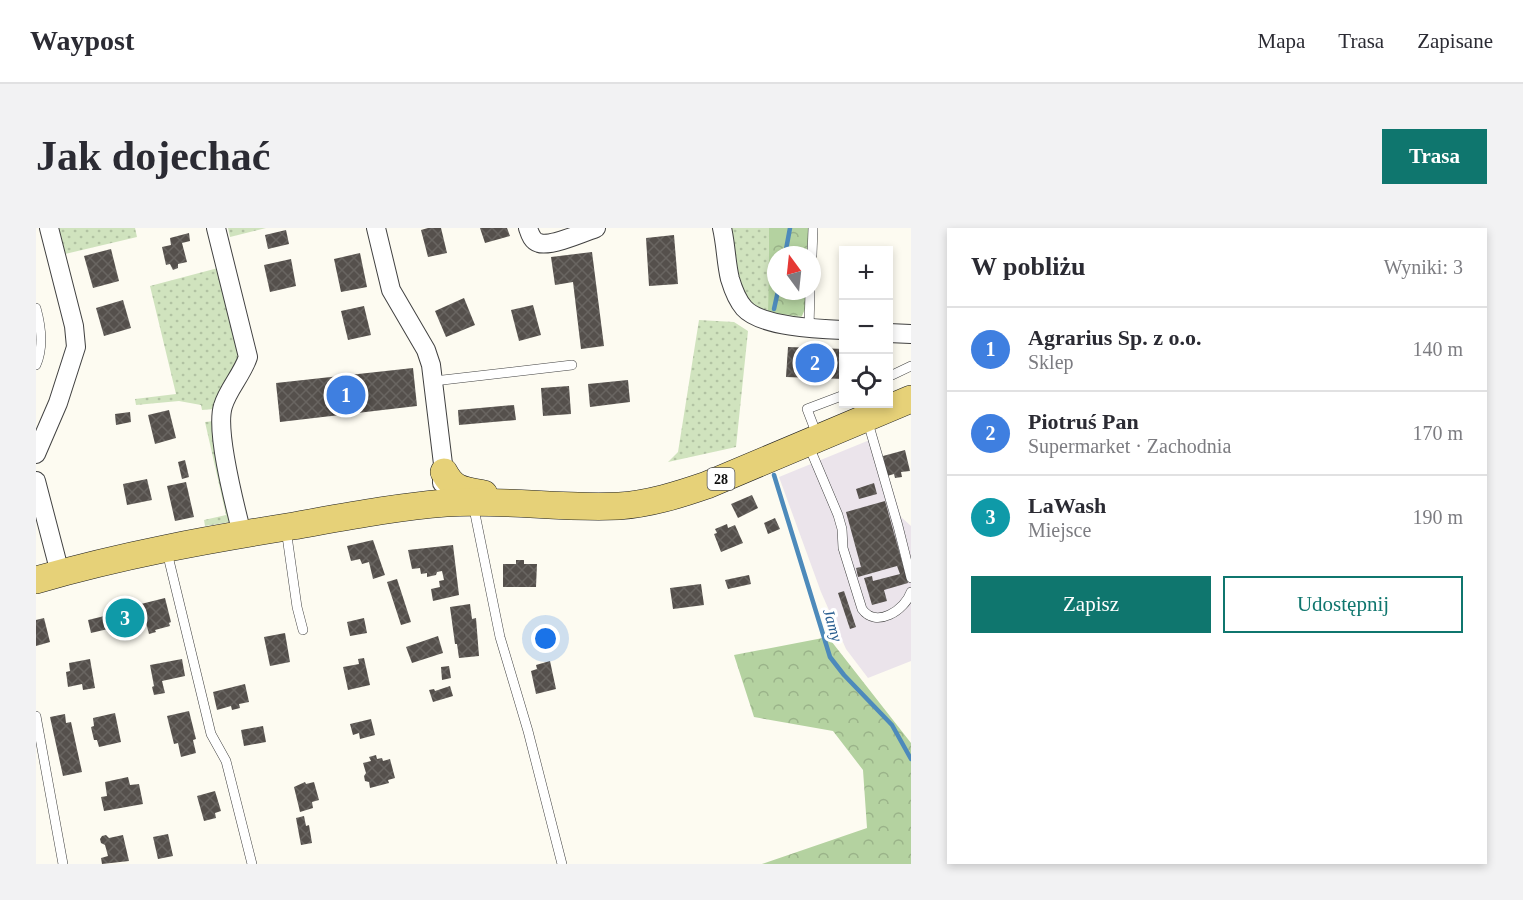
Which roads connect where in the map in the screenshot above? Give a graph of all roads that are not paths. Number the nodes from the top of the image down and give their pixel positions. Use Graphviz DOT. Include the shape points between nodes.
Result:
graph roads {
  1 [pos="49,228"];
  2 [pos="216,228"];
  3 [pos="376,228"];
  4 [pos="528,228"];
  5 [pos="596,228"];
  6 [pos="723,228"];
  7 [pos="813,228"];
  8 [pos="812,246"];
  9 [pos="810,300"];
  10 [pos="36,308"];
  11 [pos="809,328"];
  12 [pos="839,330"];
  13 [pos="893,333"];
  14 [pos="911,334"];
  15 [pos="36,365"];
  16 [pos="572,365"];
  17 [pos="911,366"];
  18 [pos="893,375"];
  19 [pos="434,381"];
  20 [pos="839,397"];
  21 [pos="911,399"];
  22 [pos="866,417"];
  23 [pos="812,440"];
  24 [pos="37,449"];
  25 [pos="444,472"];
  26 [pos="36,482"];
  27 [pos="472,502"];
  28 [pos="520,502"];
  29 [pos="440,504"];
  30 [pos="286,527"];
  31 [pos="242,534"];
  32 [pos="166,547"];
  33 [pos="48,577"];
  34 [pos="911,578"];
  35 [pos="911,592"];
  36 [pos="303,630"];
  37 [pos="36,716"];
  38 [pos="63,864"];
  39 [pos="252,864"];
  40 [pos="562,864"];
  1 -- 24 [label="street" via="76,347 58,403"];
  2 -- 31 [label="street" via="248,357 220,418"];
  3 -- 19 [label="street" via="391,290 426,350"];
  4 -- 5 [label="street" via="532,239 540,244"];
  6 -- 11 [label="street" via="729,277 745,309 760,319"];
  7 -- 8 [label="lane"];
  9 -- 11 [label="lane"];
  10 -- 15 [label="lane" via="41,330"];
  11 -- 12 [label="street"];
  13 -- 14 [label="street"];
  16 -- 19 [label="lane"];
  17 -- 18 [label="lane"];
  19 -- 25 [label="street"];
  20 -- 23 [label="lane" via="807,409"];
  21 -- 22 [label="main road, 28"];
  22 -- 23 [label="main road, 28"];
  22 -- 34 [label="lane"];
  23 -- 28 [label="main road, 28" via="707,485 647,502 620,506"];
  23 -- 35 [label="lane" via="838,515 843,548 862,609 876,618 886,616 901,608"];
  25 -- 28 [label="main road" via="454,487"];
  25 -- 29 [label="street"];
  26 -- 33 [label="street"];
  27 -- 28 [label="main road, 28"];
  27 -- 29 [label="main road, 28"];
  27 -- 40 [label="lane" via="500,637"];
  29 -- 30 [label="main road, 28"];
  30 -- 31 [label="main road, 28"];
  30 -- 36 [label="lane"];
  31 -- 32 [label="main road, 28"];
  32 -- 33 [label="main road, 28"];
  32 -- 39 [label="lane" via="211,734 226,761"];
  37 -- 38 [label="lane"];
}
